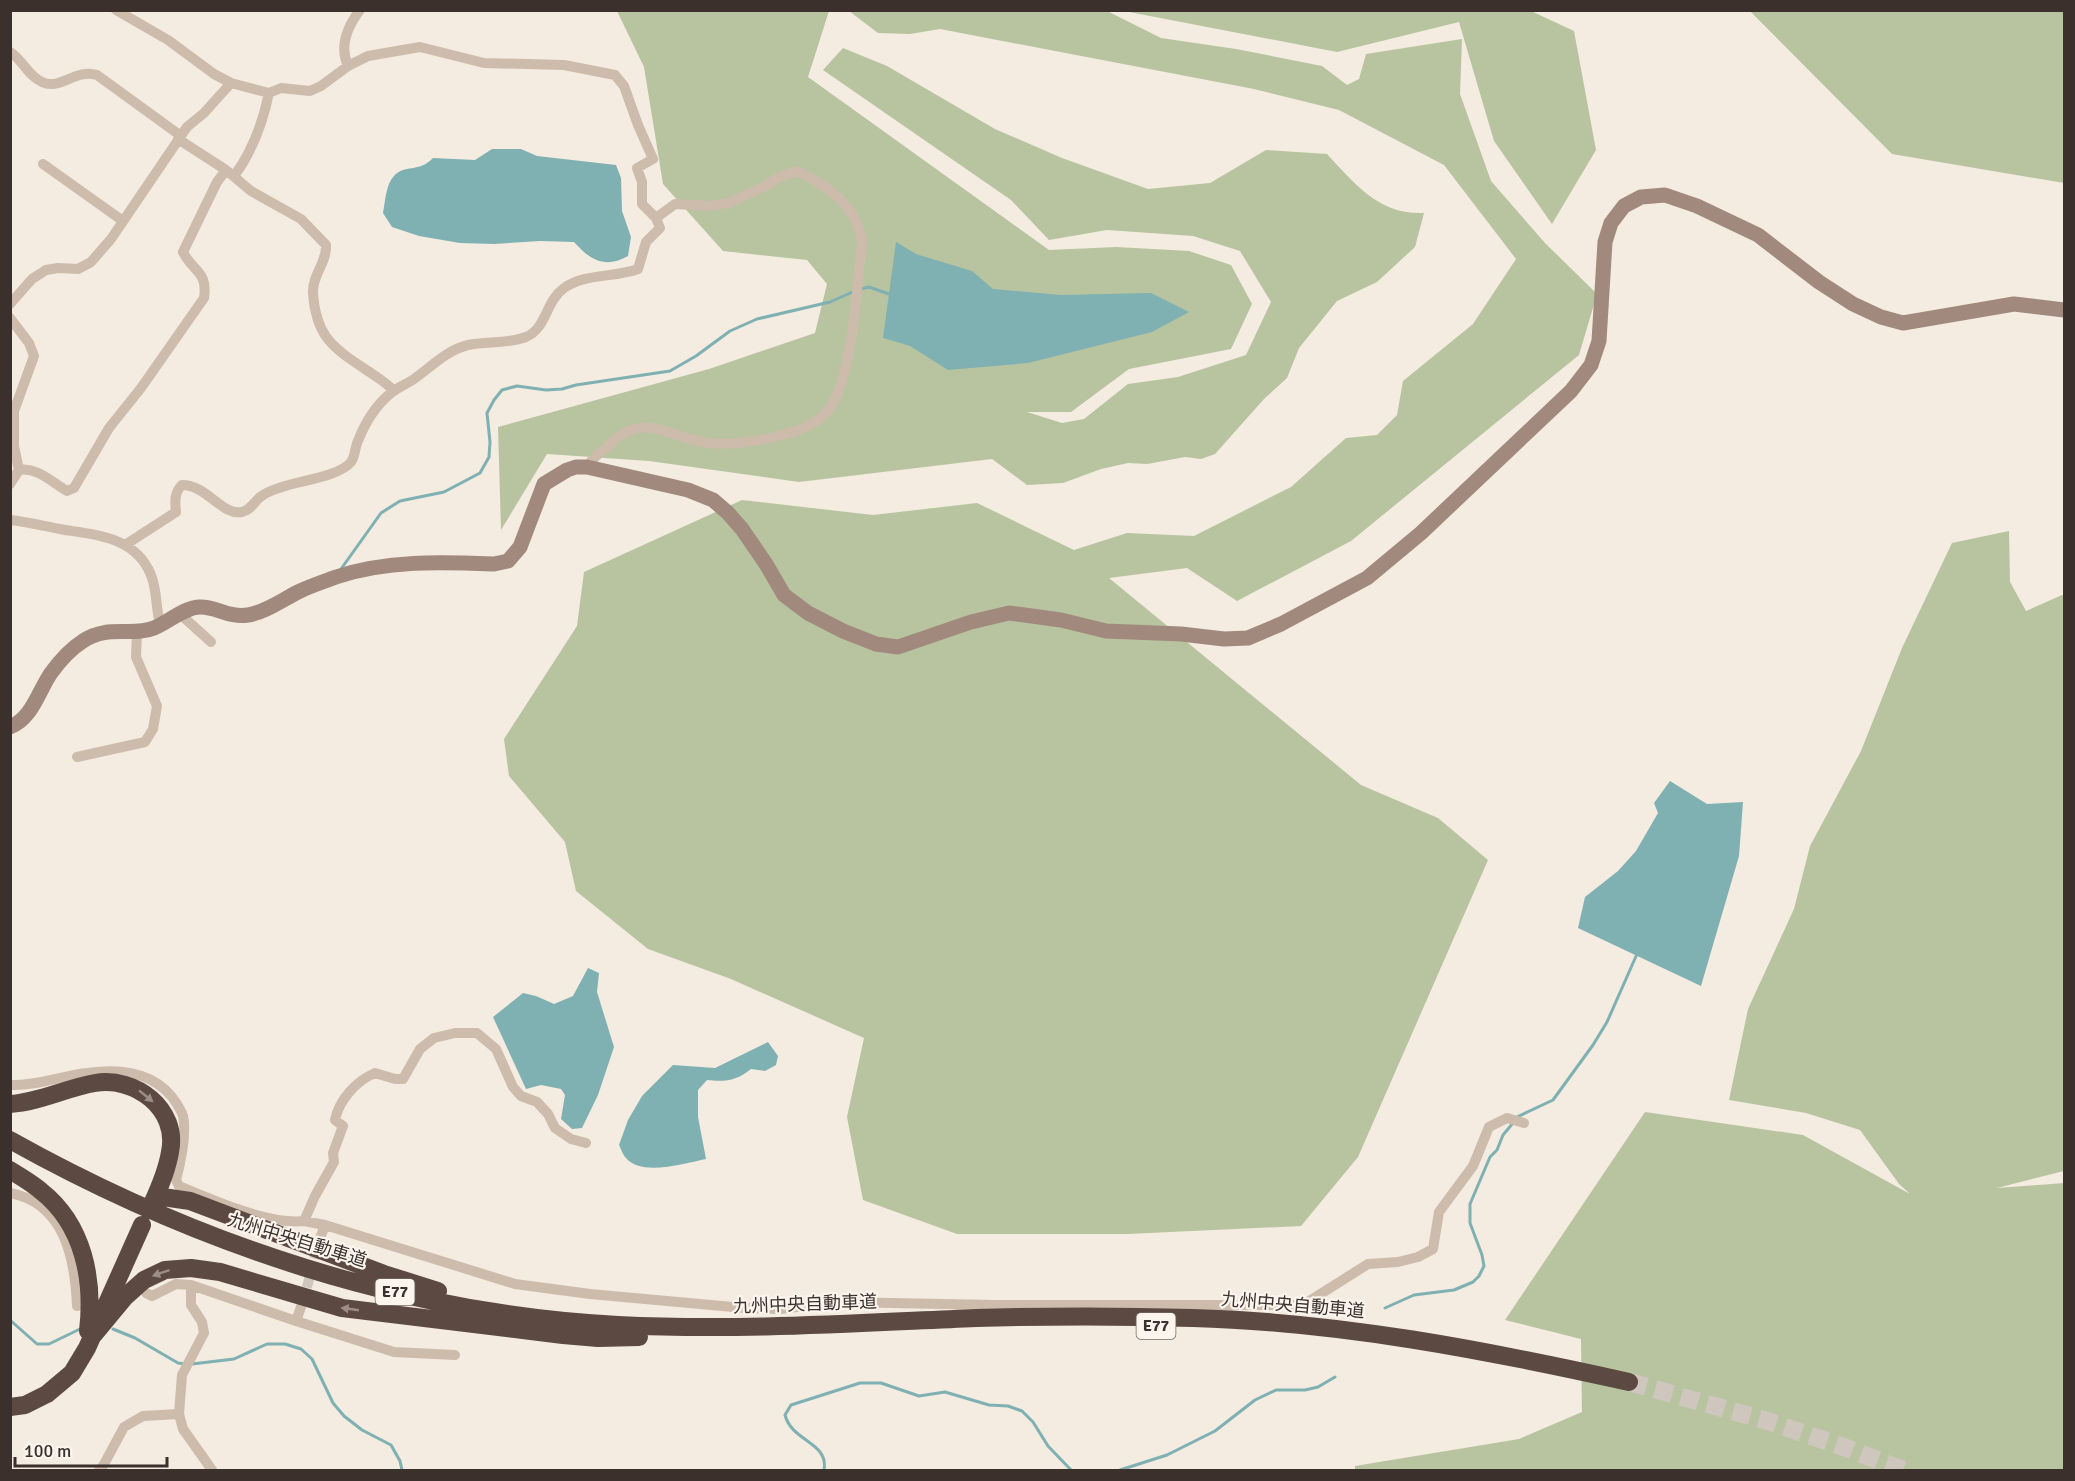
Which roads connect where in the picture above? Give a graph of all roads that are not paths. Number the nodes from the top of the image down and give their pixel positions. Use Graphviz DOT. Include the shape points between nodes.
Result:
graph roads {
  1 [pos="116,10"];
  2 [pos="360,10"];
  3 [pos="10,52"];
  4 [pos="348,66"];
  5 [pos="231,82"];
  6 [pos="269,93"];
  7 [pos="179,138"];
  8 [pos="43,164"];
  9 [pos="230,173"];
  10 [pos="656,218"];
  11 [pos="123,221"];
  12 [pos="10,304"];
  13 [pos="2064,310"];
  14 [pos="10,318"];
  15 [pos="394,391"];
  16 [pos="587,467"];
  17 [pos="19,470"];
  18 [pos="10,483"];
  19 [pos="10,520"];
  20 [pos="125,545"];
  21 [pos="180,614"];
  22 [pos="161,625"];
  23 [pos="137,631"];
  24 [pos="211,642"];
  25 [pos="10,727"];
  26 [pos="77,757"];
  27 [pos="10,1085"];
  28 [pos="10,1104"];
  29 [pos="1524,1123"];
  30 [pos="10,1140"];
  31 [pos="586,1143"];
  32 [pos="10,1150"];
  33 [pos="10,1170"];
  34 [pos="10,1193"];
  35 [pos="304,1221"];
  36 [pos="142,1225"];
  37 [pos="325,1225"];
  38 [pos="319,1242"];
  39 [pos="191,1285"];
  40 [pos="146,1293"];
  41 [pos="302,1304"];
  42 [pos="77,1306"];
  43 [pos="296,1321"];
  44 [pos="808,1326"];
  45 [pos="680,1336"];
  46 [pos="89,1343"];
  47 [pos="455,1355"];
  48 [pos="10,1407"];
  49 [pos="179,1414"];
  50 [pos="99,1470"];
  51 [pos="212,1470"];
  1 -- 5 [label="street"];
  2 -- 4 [label="street" via="345,37 343,53"];
  3 -- 7 [label="street" via="33,76 48,84 84,73 97,75"];
  4 -- 6 [label="street" via="315,90 281,88"];
  4 -- 10 [label="street" via="368,56 420,47 484,63 564,65 615,75 624,86 653,159 637,168 642,182 642,204"];
  5 -- 6 [label="street"];
  5 -- 7 [label="street"];
  6 -- 9 [label="street" via="250,152"];
  7 -- 9 [label="street"];
  7 -- 11 [label="street"];
  8 -- 11 [label="street"];
  9 -- 15 [label="street" via="251,191 301,219 326,245 325,258 314,279 317,323 338,351"];
  9 -- 17 [label="street" via="217,182 183,252 205,281 201,305 109,428 74,488 67,491 36,471"];
  10 -- 15 [label="street" via="660,228 646,242 638,269 572,283 551,301 540,325 531,334 517,340 464,346"];
  10 -- 16 [label="street" via="675,204 708,206 729,202 797,171 815,179 845,205 861,232 862,246 837,396 827,412 802,428 735,444 703,443 661,428 621,433"];
  11 -- 12 [label="street" via="91,262 78,269 46,270 32,279"];
  13 -- 16 [label="street" via="2014,304 1903,324 1853,304 1748,230 1665,195 1641,197 1624,206 1611,223 1605,242 1599,341 1591,365 1571,391 1368,578 1248,638 1106,631 1008,613 898,647 876,644 808,613 784,595 742,529 713,500 688,490"];
  14 -- 17 [label="street" via="34,356 14,411"];
  15 -- 20 [label="street" via="371,416 351,462 341,470 278,488 239,513 230,512 207,493 182,485 175,501 176,512"];
  16 -- 21 [label="street" via="567,470 544,484 520,548 501,564 407,563 371,568 299,591 249,615 228,615 204,607"];
  17 -- 18 [label="street"];
  19 -- 20 [label="street" via="94,533"];
  20 -- 22 [label="street" via="143,560 151,576"];
  21 -- 22 [label="street"];
  21 -- 24 [label="street"];
  22 -- 23 [label="street"];
  23 -- 25 [label="street" via="101,633 82,642 52,672 28,711"];
  23 -- 26 [label="street" via="136,657 157,706 153,729 145,742"];
  27 -- 35 [label="street" via="31,1085 88,1072 147,1076 170,1094 183,1115 182,1157 176,1180 179,1186 222,1205 291,1223"];
  28 -- 44 [label="highway, one-way" via="28,1103 96,1083 134,1086 151,1098 170,1131 171,1151 154,1200 190,1201 424,1287 472,1299 560,1312"];
  29 -- 37 [label="street" via="1507,1118 1489,1127 1473,1166 1439,1212 1433,1249 1398,1262 1368,1264 1303,1305 838,1302 780,1309 744,1308 514,1284"];
  30 -- 44 [label="highway, 九州中央自動車道 / E77" via="72,1175 157,1214 296,1265 412,1296 509,1313 614,1325"];
  31 -- 35 [label="street" via="555,1128 537,1102 521,1096 496,1049 477,1034 455,1033 434,1038 420,1049 403,1079 375,1073 362,1079 347,1095 335,1120 343,1126 333,1153 334,1162"];
  32 -- 45 [label="highway, 九州中央自動車道 / E77" via="159,1225 256,1262 354,1292 487,1320"];
  33 -- 46 [label="highway" via="43,1192 76,1234 86,1258 90,1289"];
  34 -- 42 [label="street" via="42,1205 53,1216 76,1275"];
  35 -- 37 [label="street"];
  36 -- 46 [label="highway"];
  37 -- 38 [label="street"];
  39 -- 40 [label="street" via="176,1284 152,1296"];
  39 -- 43 [label="street"];
  39 -- 49 [label="street" via="191,1305 204,1327 203,1338 182,1375"];
  41 -- 43 [label="street"];
  43 -- 47 [label="street" via="394,1352"];
  44 -- 45 [label="highway, 九州中央自動車道 / E77" via="978,1318 1197,1318 1424,1340 1511,1356 1627,1386 1423,1350 1304,1334 1184,1326 1084,1324"];
  45 -- 46 [label="highway, one-way" via="598,1338 342,1308 220,1272 190,1268 165,1270 144,1280 125,1297"];
  46 -- 48 [label="highway" via="72,1373 47,1394"];
  49 -- 50 [label="street" via="143,1416 124,1427"];
  49 -- 51 [label="street" via="183,1429"];
}
